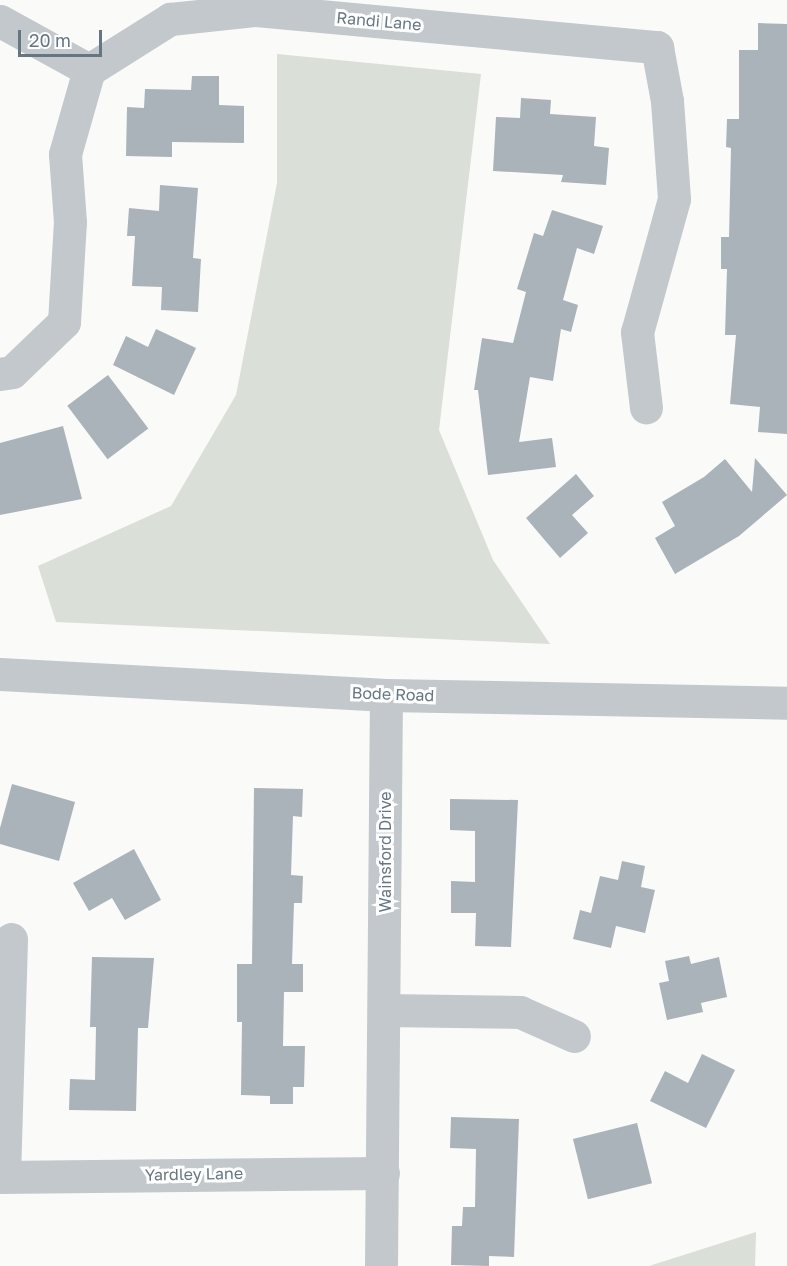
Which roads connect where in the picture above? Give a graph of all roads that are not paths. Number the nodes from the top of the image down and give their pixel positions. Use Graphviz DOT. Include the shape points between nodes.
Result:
graph roads {
  1 [pos="0,21"];
  2 [pos="89,70"];
  3 [pos="0,374"];
  4 [pos="646,407"];
  5 [pos="0,674"];
  6 [pos="386,695"];
  7 [pos="787,703"];
  8 [pos="11,939"];
  9 [pos="384,1010"];
  10 [pos="574,1035"];
  11 [pos="383,1173"];
  12 [pos="2,1176"];
  13 [pos="381,1266"];
  1 -- 2 [label="street"];
  2 -- 3 [label="street" via="65,154 70,222 64,322 12,372"];
  2 -- 4 [label="street, Randi Lane" via="170,19 256,10 657,47 667,101 674,199 636,332"];
  5 -- 6 [label="street, Bode Road"];
  6 -- 7 [label="street, Bode Road"];
  6 -- 9 [label="street, Wainsford Drive"];
  8 -- 12 [label="street, Yardley Lane"];
  9 -- 10 [label="street" via="520,1012"];
  9 -- 11 [label="street, Wainsford Drive"];
  11 -- 12 [label="street, Yardley Lane"];
  11 -- 13 [label="street, Wainsford Drive"];
}
